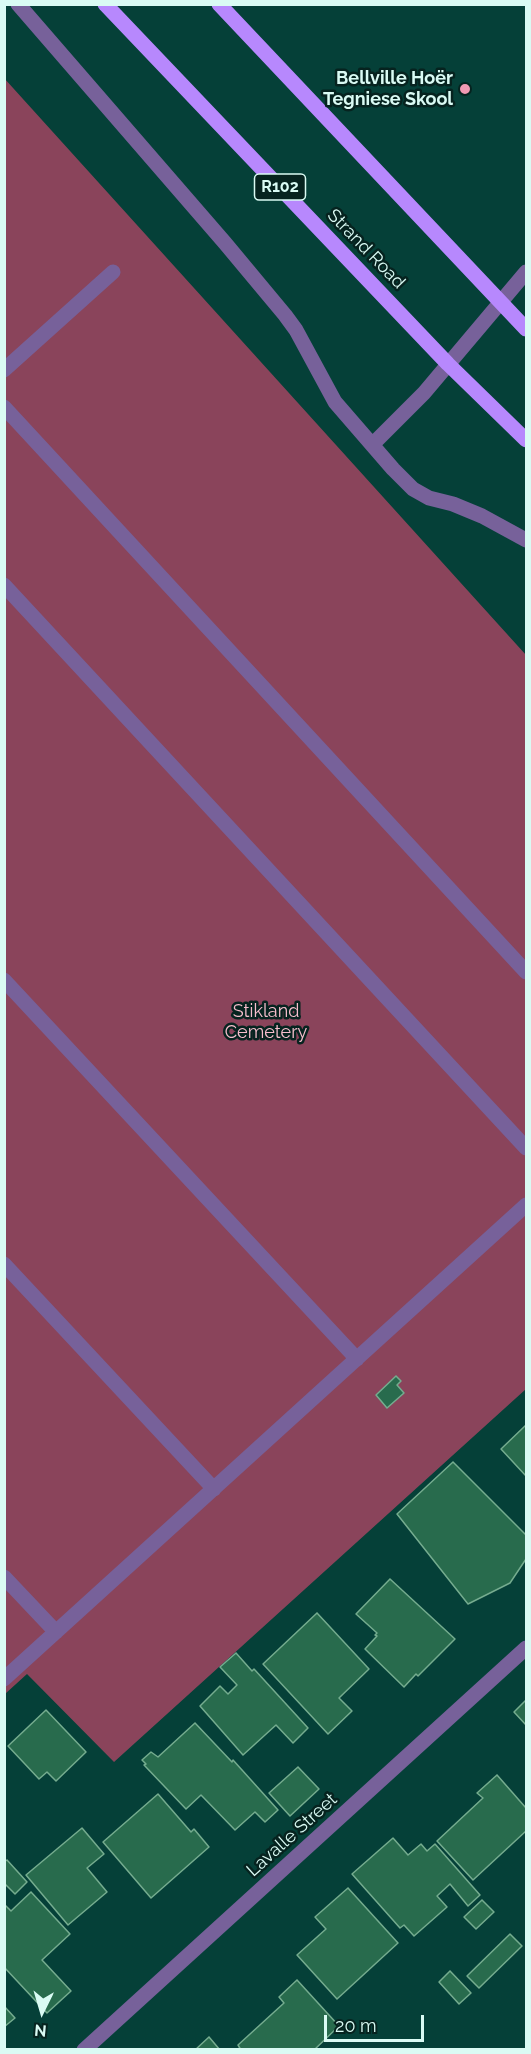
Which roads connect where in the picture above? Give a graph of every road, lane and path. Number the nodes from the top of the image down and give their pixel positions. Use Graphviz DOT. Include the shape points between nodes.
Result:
graph roads {
  1 [pos="18,4"];
  2 [pos="105,4"];
  3 [pos="219,4"];
  4 [pos="526,272"];
  5 [pos="113,273"];
  6 [pos="501,303"];
  7 [pos="526,329"];
  8 [pos="448,364"];
  9 [pos="4,370"];
  10 [pos="4,407"];
  11 [pos="526,440"];
  12 [pos="372,445"];
  13 [pos="526,540"];
  14 [pos="4,585"];
  15 [pos="526,972"];
  16 [pos="4,980"];
  17 [pos="526,1148"];
  18 [pos="526,1204"];
  19 [pos="4,1264"];
  20 [pos="357,1359"];
  21 [pos="214,1489"];
  22 [pos="4,1577"];
  23 [pos="56,1632"];
  24 [pos="526,1648"];
  25 [pos="4,1679"];
  26 [pos="84,2049"];
  1 -- 12 [label="street" via="285,315 335,402"];
  2 -- 8 [label="main road, Strand Road / R102"];
  3 -- 6 [label="main road"];
  4 -- 6 [label="street"];
  5 -- 9 [label="street"];
  6 -- 7 [label="main road"];
  6 -- 8 [label="street"];
  8 -- 11 [label="main road, Strand Road / R102"];
  8 -- 12 [label="street"];
  10 -- 15 [label="street"];
  12 -- 13 [label="street" via="413,489 482,516"];
  14 -- 17 [label="street"];
  16 -- 20 [label="street"];
  18 -- 20 [label="street"];
  19 -- 21 [label="street"];
  20 -- 21 [label="street"];
  21 -- 23 [label="street"];
  22 -- 23 [label="street"];
  23 -- 25 [label="street"];
  24 -- 26 [label="street, Lavalle Street"];
}
